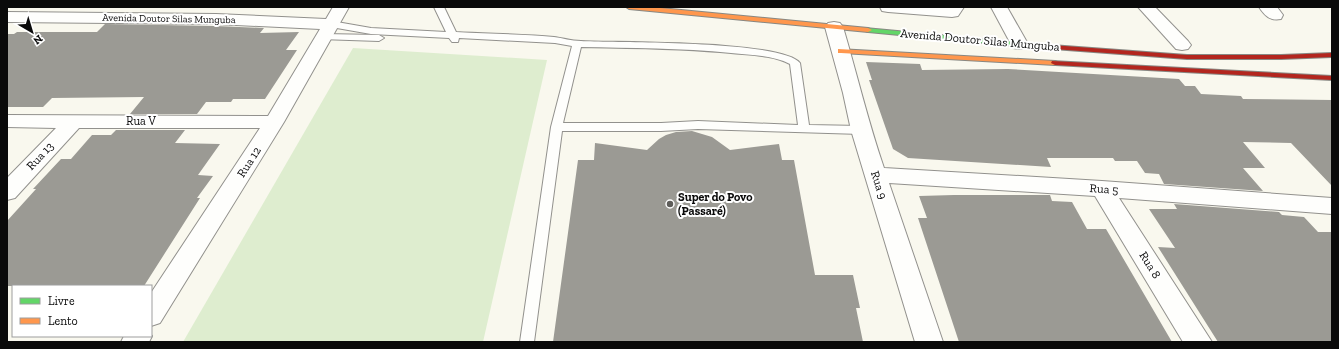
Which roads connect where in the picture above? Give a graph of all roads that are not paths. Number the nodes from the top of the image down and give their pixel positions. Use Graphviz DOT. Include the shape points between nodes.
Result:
graph roads {
  1 [pos="439,7"];
  2 [pos="629,7"];
  3 [pos="888,7"];
  4 [pos="956,7"];
  5 [pos="998,7"];
  6 [pos="1146,7"];
  7 [pos="7,17"];
  8 [pos="332,23"];
  9 [pos="834,27"];
  10 [pos="1014,35"];
  11 [pos="454,38"];
  12 [pos="577,44"];
  13 [pos="1180,45"];
  14 [pos="841,51"];
  15 [pos="1332,55"];
  16 [pos="1332,78"];
  17 [pos="7,121"];
  18 [pos="74,121"];
  19 [pos="274,122"];
  20 [pos="809,128"];
  21 [pos="556,130"];
  22 [pos="861,130"];
  23 [pos="876,175"];
  24 [pos="1102,189"];
  25 [pos="7,192"];
  26 [pos="1331,207"];
  27 [pos="152,313"];
  28 [pos="527,342"];
  29 [pos="929,342"];
  30 [pos="1198,342"];
  1 -- 11 [label="lane"];
  2 -- 9 [label="main road, Avenida Doutor Silas Munguba"];
  3 -- 4 [label="street" via="952,12"];
  5 -- 10 [label="street"];
  6 -- 13 [label="street"];
  7 -- 8 [label="street, Avenida Doutor Silas Munguba"];
  8 -- 11 [label="lane"];
  8 -- 11 [label="lane" via="371,31"];
  8 -- 19 [label="street, Rua 12"];
  9 -- 10 [label="main road, Avenida Doutor Silas Munguba"];
  9 -- 14 [label="street, Rua 9"];
  10 -- 15 [label="main road, Avenida Doutor Silas Munguba" via="1187,57"];
  11 -- 12 [label="lane" via="551,46 563,43"];
  12 -- 20 [label="lane" via="697,48 786,57 795,63"];
  12 -- 21 [label="lane"];
  14 -- 16 [label="main road, Avenida Doutor Silas Munguba"];
  14 -- 22 [label="street, Rua 9"];
  17 -- 18 [label="street, Rua V"];
  18 -- 19 [label="street, Rua V"];
  18 -- 25 [label="street, Rua 13"];
  19 -- 27 [label="street, Rua 12"];
  20 -- 21 [label="lane" via="754,132"];
  20 -- 22 [label="lane"];
  21 -- 28 [label="lane"];
  22 -- 23 [label="street, Rua 9"];
  23 -- 24 [label="street, Rua 5"];
  23 -- 29 [label="street, Rua 9"];
  24 -- 26 [label="street, Rua 5"];
  24 -- 30 [label="street, Rua 8"];
}
